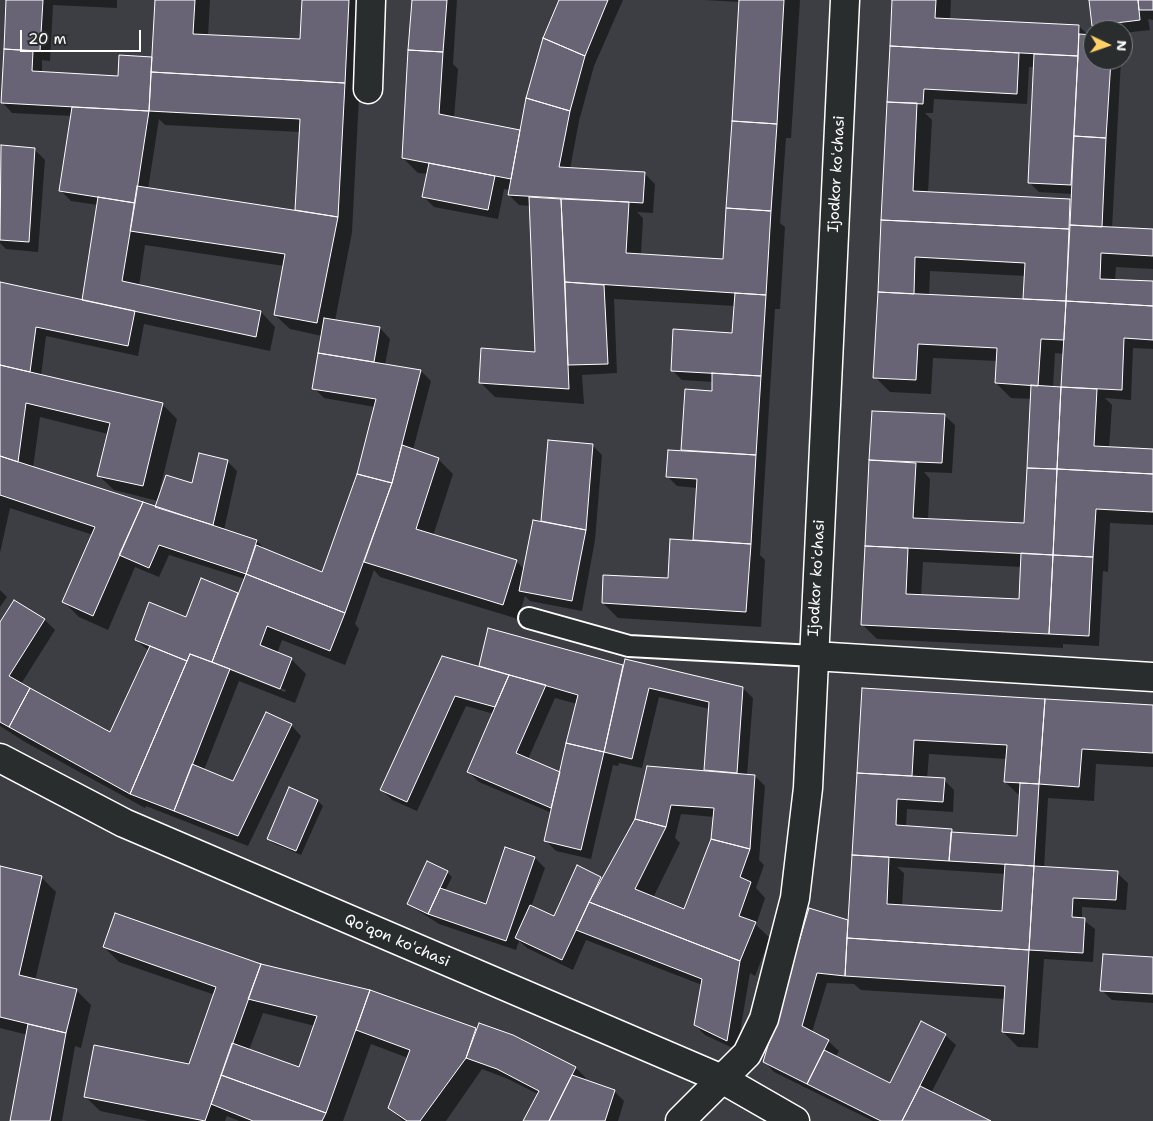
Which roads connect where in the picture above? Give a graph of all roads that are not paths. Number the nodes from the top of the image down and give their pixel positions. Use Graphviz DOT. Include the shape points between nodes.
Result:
graph roads {
  1 [pos="371,0"];
  2 [pos="845,0"];
  3 [pos="368,89"];
  4 [pos="529,618"];
  5 [pos="814,656"];
  6 [pos="1153,677"];
  7 [pos="0,758"];
  8 [pos="722,1079"];
  9 [pos="680,1121"];
  10 [pos="795,1121"];
  1 -- 3 [label="street"];
  2 -- 5 [label="street, Ijodkor koʻchasi"];
  4 -- 5 [label="lane" via="629,646"];
  5 -- 6 [label="street"];
  5 -- 8 [label="street, Ijodkor koʻchasi" via="808,788 796,898 764,1019 747,1054"];
  7 -- 8 [label="street, Qoʻqon koʻchasi" via="124,823"];
  8 -- 9 [label="street, Ijodkor koʻchasi"];
  8 -- 10 [label="street, Qoʻqon koʻchasi"];
}
